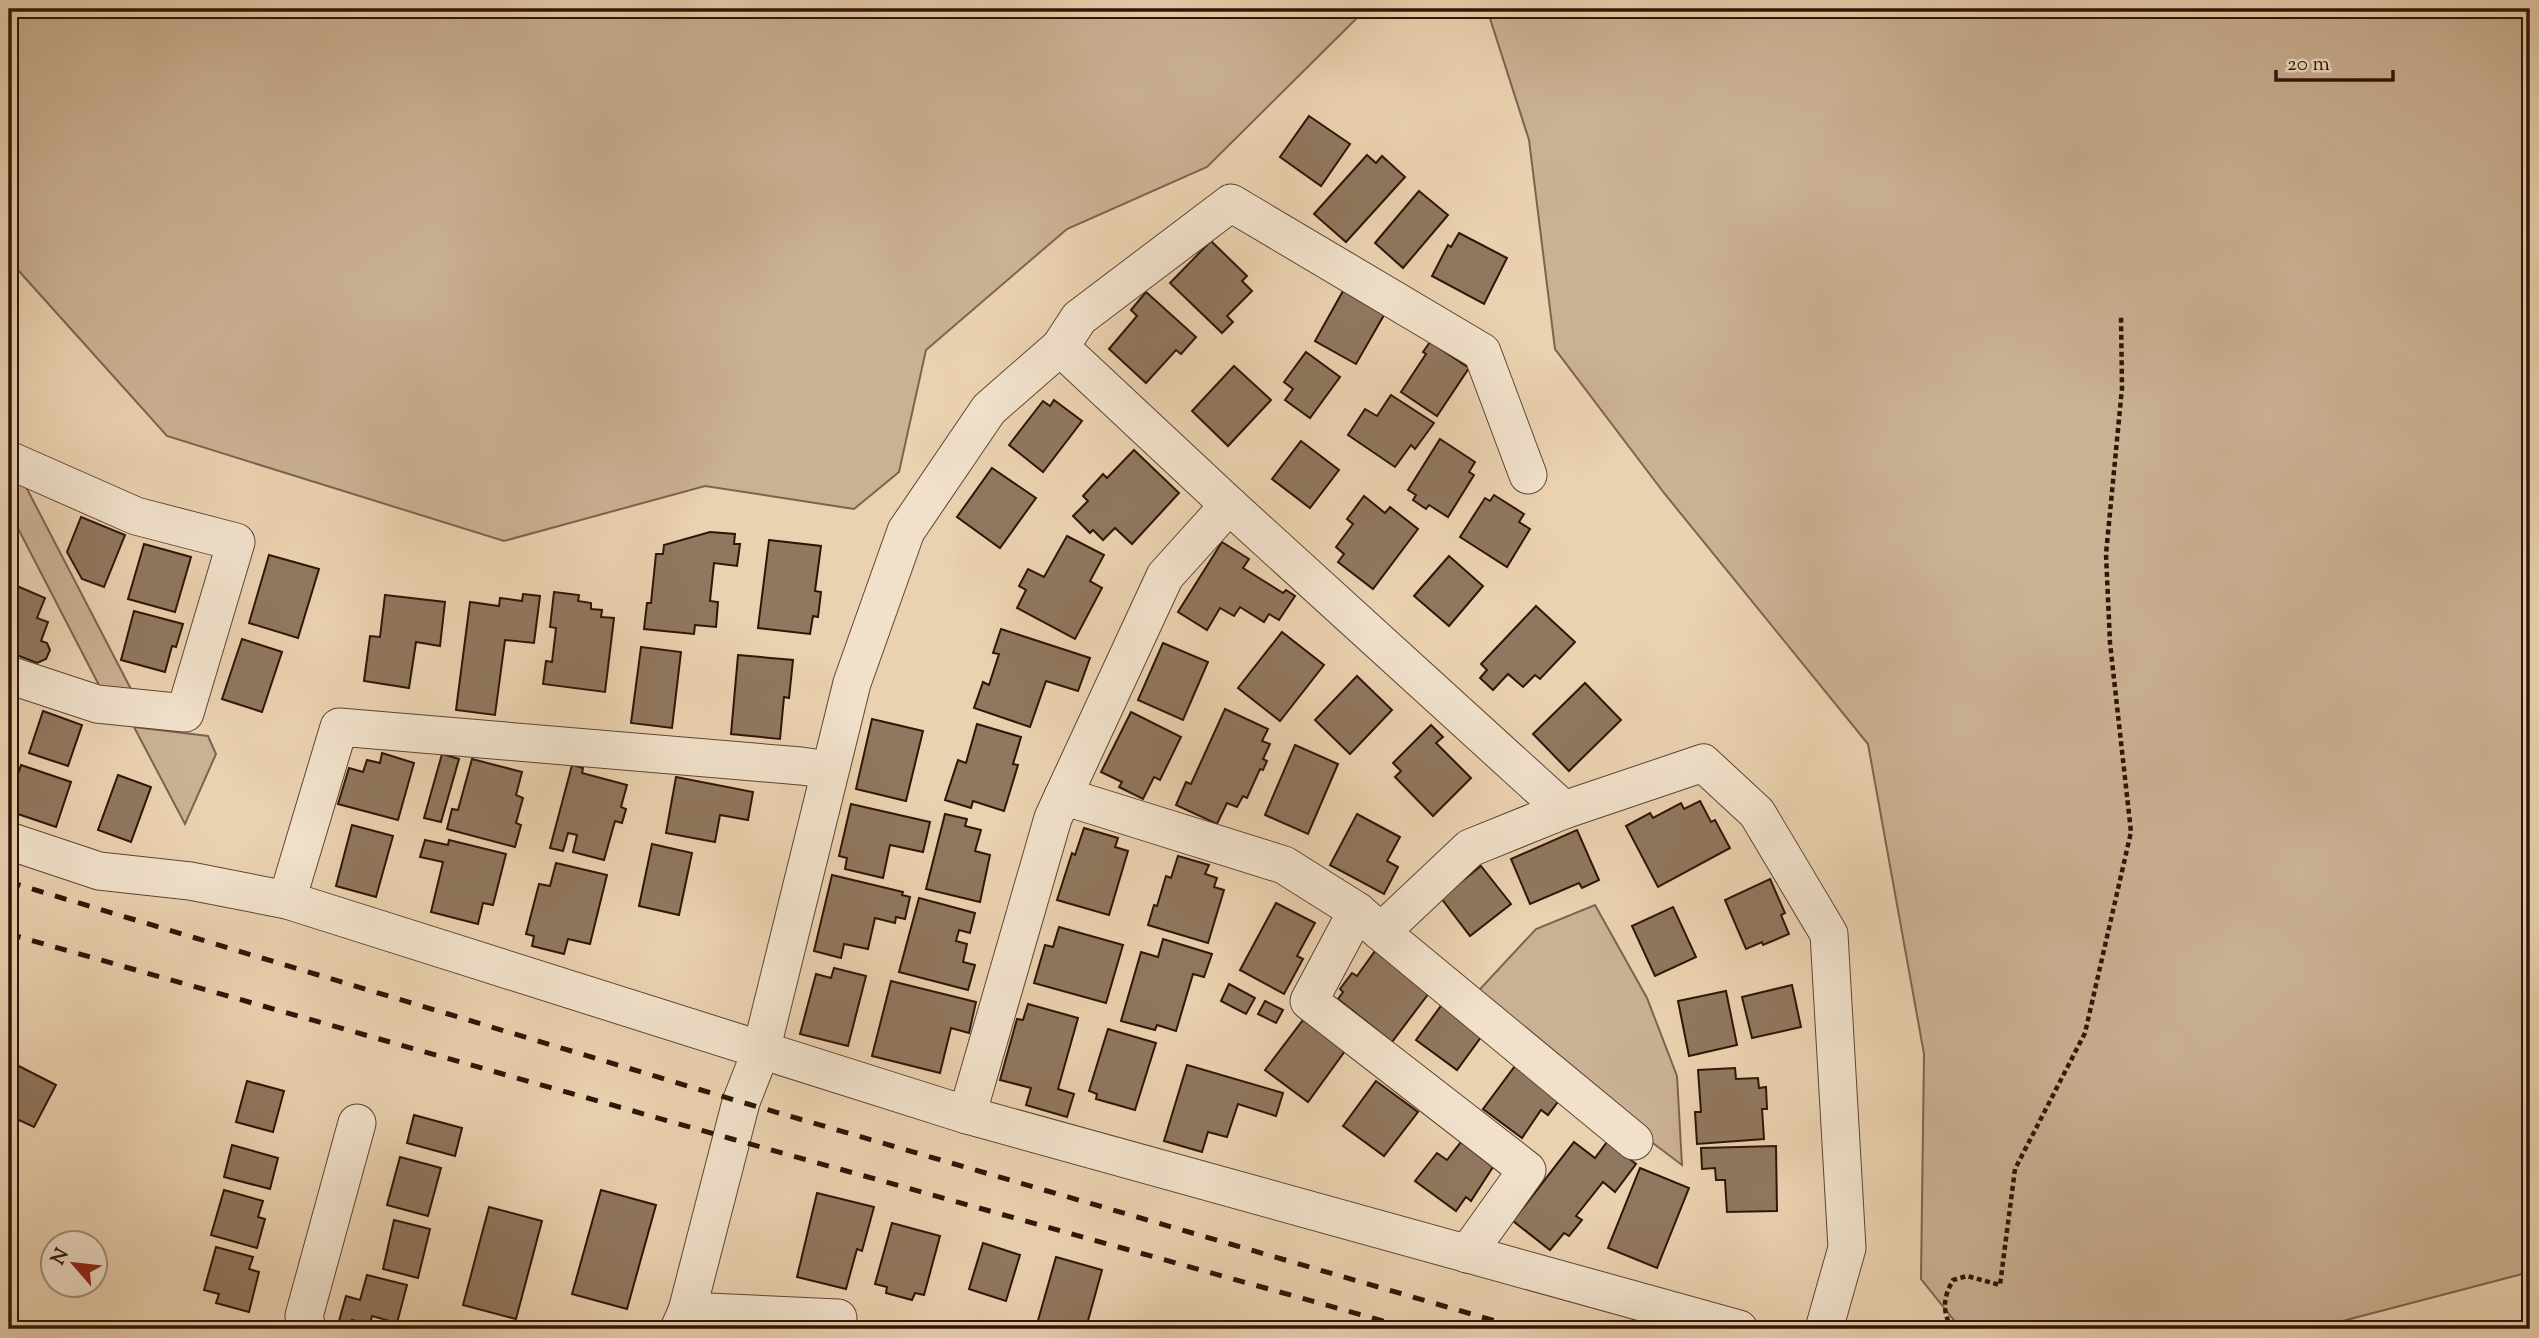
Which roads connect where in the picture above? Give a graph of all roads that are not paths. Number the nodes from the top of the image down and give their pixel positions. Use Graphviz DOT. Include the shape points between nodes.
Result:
graph roads {
  1 [pos="1060,347"];
  2 [pos="9,460"];
  3 [pos="1528,475"];
  4 [pos="1228,505"];
  5 [pos="9,675"];
  6 [pos="828,770"];
  7 [pos="1063,796"];
  8 [pos="1564,810"];
  9 [pos="9,841"];
  10 [pos="287,901"];
  11 [pos="1369,921"];
  12 [pos="761,1051"];
  13 [pos="967,1115"];
  14 [pos="357,1123"];
  15 [pos="1634,1140"];
  16 [pos="1467,1254"];
  17 [pos="838,1318"];
  18 [pos="683,1320"];
  19 [pos="307,1329"];
  20 [pos="1739,1329"];
  21 [pos="1824,1329"];
  1 -- 3 [label="street" via="1079,318 1231,203 1482,352"];
  1 -- 4 [label="street"];
  1 -- 6 [label="street" via="989,409 906,531 852,683"];
  2 -- 5 [label="street" via="136,516 236,542 185,713 97,704"];
  4 -- 7 [label="street" via="1164,576"];
  4 -- 8 [label="street"];
  6 -- 10 [label="street" via="339,727"];
  6 -- 12 [label="street"];
  7 -- 11 [label="street" via="1284,865"];
  7 -- 13 [label="street"];
  8 -- 11 [label="street" via="1470,848"];
  8 -- 21 [label="street" via="1703,763 1757,813 1829,934 1847,1248"];
  9 -- 10 [label="street" via="99,871 190,881"];
  10 -- 12 [label="street"];
  11 -- 15 [label="street"];
  11 -- 16 [label="street" via="1309,1001 1527,1170"];
  12 -- 13 [label="street"];
  12 -- 18 [label="street" via="741,1101"];
  13 -- 16 [label="street"];
  14 -- 19 [label="street" via="304,1316"];
  16 -- 20 [label="street"];
  17 -- 18 [label="street"];
}
